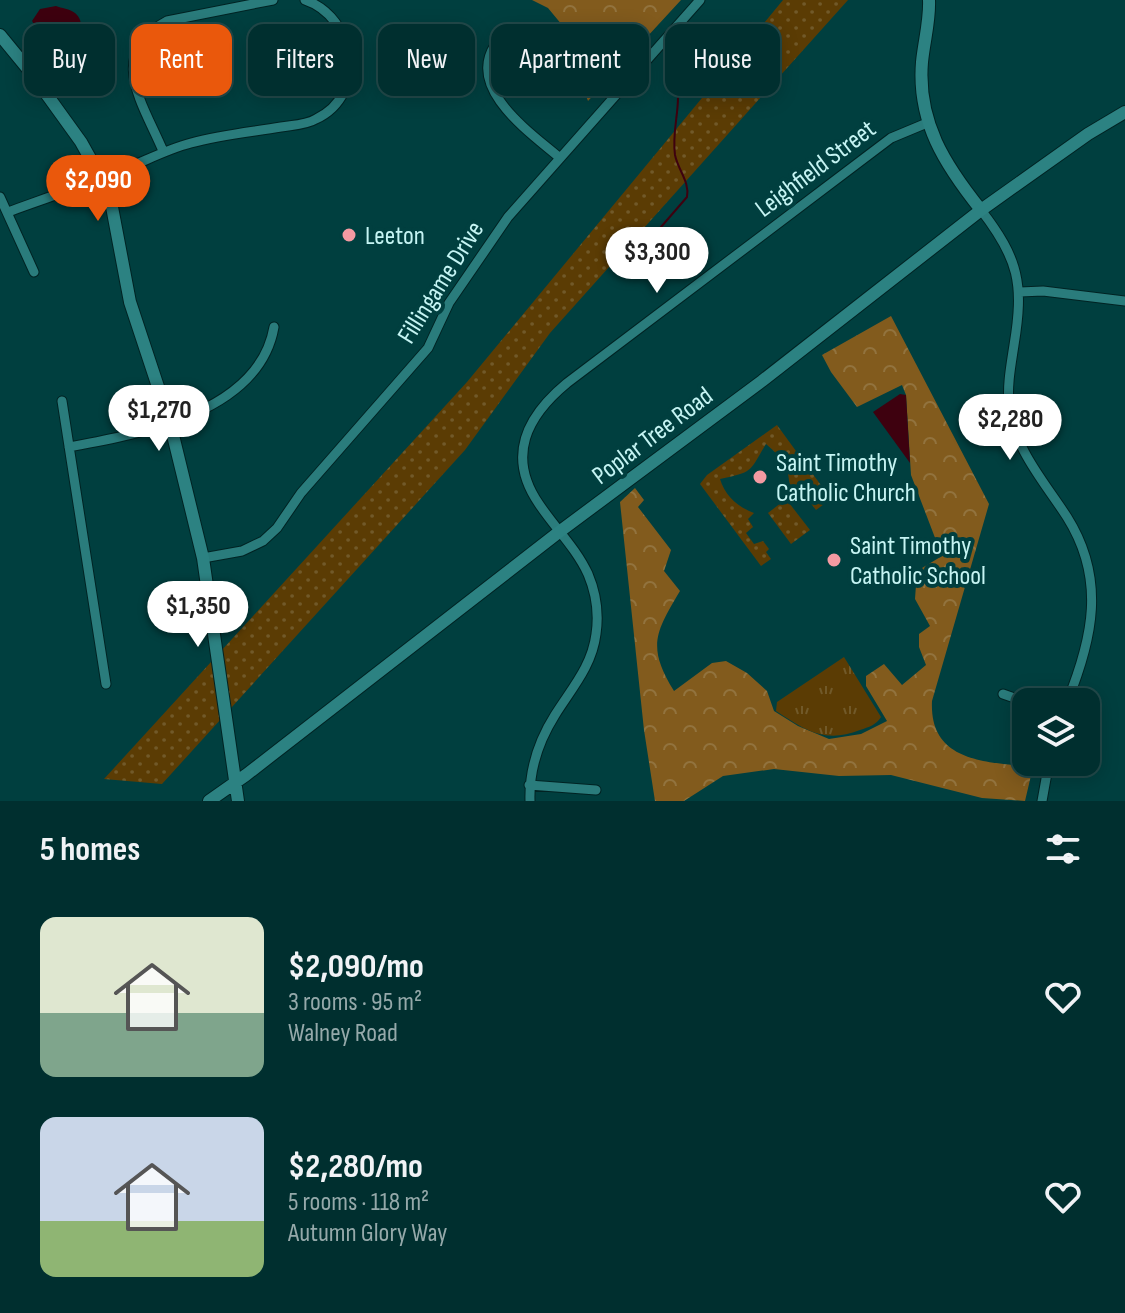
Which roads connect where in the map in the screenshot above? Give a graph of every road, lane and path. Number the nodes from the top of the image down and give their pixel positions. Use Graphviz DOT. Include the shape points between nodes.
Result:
graph roads {
  1 [pos="273,0"];
  2 [pos="305,0"];
  3 [pos="700,0"];
  4 [pos="929,0"];
  5 [pos="0,35"];
  6 [pos="491,54"];
  7 [pos="491,77"];
  8 [pos="498,96"];
  9 [pos="1125,112"];
  10 [pos="927,123"];
  11 [pos="163,151"];
  12 [pos="560,158"];
  13 [pos="101,178"];
  14 [pos="0,197"];
  15 [pos="981,210"];
  16 [pos="8,212"];
  17 [pos="34,272"];
  18 [pos="1020,292"];
  19 [pos="1125,301"];
  20 [pos="274,327"];
  21 [pos="62,401"];
  22 [pos="170,423"];
  23 [pos="69,447"];
  24 [pos="559,532"];
  25 [pos="203,558"];
  26 [pos="106,684"];
  27 [pos="1072,688"];
  28 [pos="1003,694"];
  29 [pos="1012,697"];
  30 [pos="1046,776"];
  31 [pos="235,783"];
  32 [pos="529,785"];
  33 [pos="596,790"];
  34 [pos="209,801"];
  35 [pos="238,801"];
  36 [pos="530,801"];
  37 [pos="1042,801"];
  1 -- 11 [label="street" via="167,21 146,36 134,60 133,78"];
  2 -- 11 [label="street" via="332,17 348,45 348,81 335,105 306,123"];
  3 -- 12 [label="street, Fillingame Drive"];
  4 -- 10 [label="main road" via="922,77"];
  5 -- 13 [label="main road" via="64,118"];
  6 -- 7 [label="street"];
  8 -- 12 [label="street" via="510,114"];
  9 -- 15 [label="main road, Poplar Tree Road"];
  10 -- 15 [label="main road" via="947,166"];
  10 -- 24 [label="street, Leighfield Street" via="891,138 547,399 527,431 524,463 535,498"];
  11 -- 13 [label="street"];
  12 -- 25 [label="street, Fillingame Drive" via="495,234 449,303 428,348 301,493 277,528 242,551"];
  13 -- 16 [label="street"];
  13 -- 22 [label="main road" via="115,219 132,312"];
  14 -- 16 [label="street"];
  15 -- 18 [label="street" via="1008,250"];
  15 -- 24 [label="main road, Poplar Tree Road"];
  16 -- 17 [label="street"];
  18 -- 19 [label="street"];
  18 -- 27 [label="street" via="1008,379 1018,441 1067,517 1091,571 1089,636"];
  20 -- 22 [label="street" via="267,353 237,387 214,404"];
  21 -- 23 [label="street"];
  22 -- 23 [label="street"];
  22 -- 25 [label="main road"];
  23 -- 26 [label="street"];
  24 -- 31 [label="main road, Poplar Tree Road"];
  24 -- 32 [label="street, Leighfield Street" via="590,577 596,634 587,666 539,744"];
  25 -- 31 [label="main road"];
  28 -- 29 [label="street"];
  30 -- 37 [label="street"];
  31 -- 34 [label="main road, Poplar Tree Road"];
  31 -- 35 [label="main road"];
  32 -- 33 [label="street"];
  32 -- 36 [label="street, Leighfield Street"];
}
